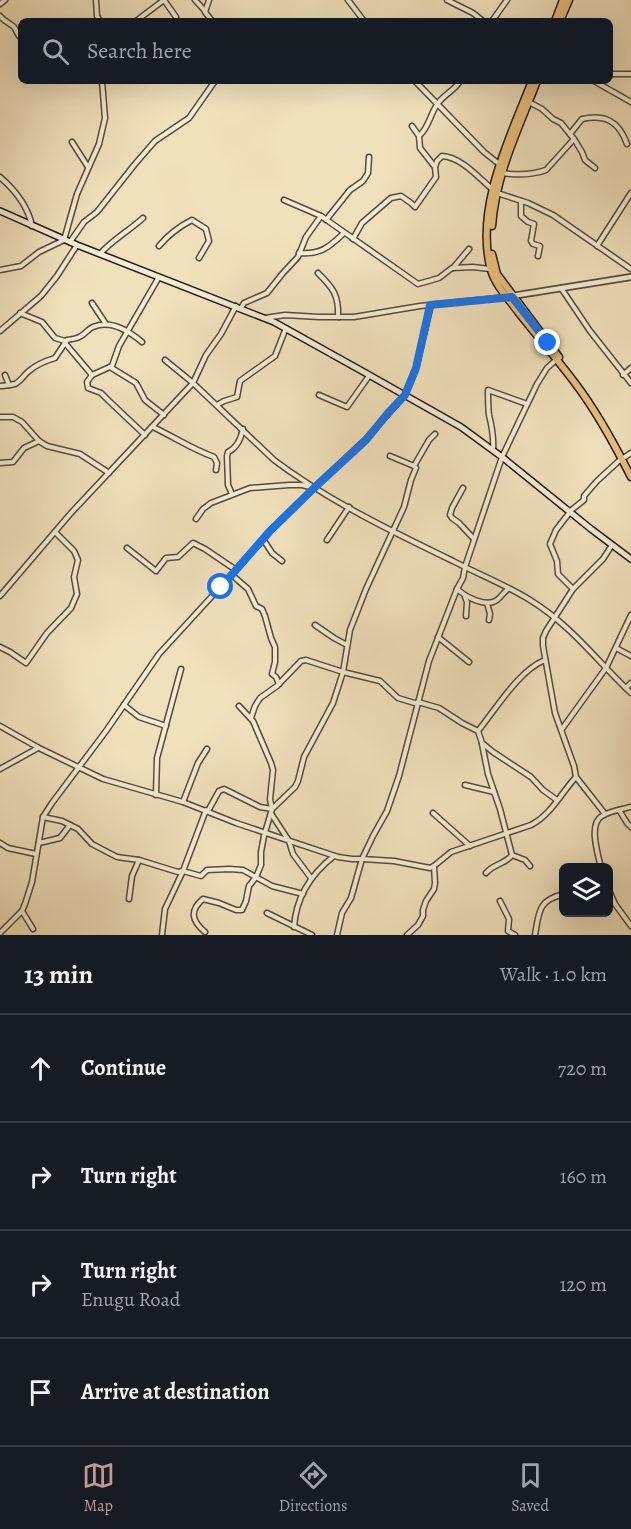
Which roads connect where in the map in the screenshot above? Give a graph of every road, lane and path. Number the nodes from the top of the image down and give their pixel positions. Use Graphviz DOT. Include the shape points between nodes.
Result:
graph roads {
  1 [pos="5,0"];
  2 [pos="96,0"];
  3 [pos="195,0"];
  4 [pos="209,0"];
  5 [pos="348,0"];
  6 [pos="447,0"];
  7 [pos="507,0"];
  8 [pos="563,0"];
  9 [pos="569,0"];
  10 [pos="0,4"];
  11 [pos="205,12"];
  12 [pos="0,16"];
  13 [pos="176,17"];
  14 [pos="99,18"];
  15 [pos="140,18"];
  16 [pos="210,18"];
  17 [pos="362,18"];
  18 [pos="479,18"];
  19 [pos="494,18"];
  20 [pos="556,18"];
  21 [pos="562,18"];
  22 [pos="18,36"];
  23 [pos="613,74"];
  24 [pos="631,74"];
  25 [pos="102,84"];
  26 [pos="213,84"];
  27 [pos="418,84"];
  28 [pos="458,84"];
  29 [pos="531,84"];
  30 [pos="536,84"];
  31 [pos="599,84"];
  32 [pos="529,102"];
  33 [pos="631,102"];
  34 [pos="438,103"];
  35 [pos="412,126"];
  36 [pos="419,136"];
  37 [pos="572,136"];
  38 [pos="72,142"];
  39 [pos="627,144"];
  40 [pos="369,157"];
  41 [pos="499,164"];
  42 [pos="435,167"];
  43 [pos="89,168"];
  44 [pos="595,168"];
  45 [pos="501,173"];
  46 [pos="0,177"];
  47 [pos="494,191"];
  48 [pos="631,193"];
  49 [pos="284,200"];
  50 [pos="522,201"];
  51 [pos="0,211"];
  52 [pos="321,216"];
  53 [pos="143,218"];
  54 [pos="326,220"];
  55 [pos="32,226"];
  56 [pos="344,233"];
  57 [pos="353,239"];
  58 [pos="67,241"];
  59 [pos="77,245"];
  60 [pos="159,246"];
  61 [pos="597,246"];
  62 [pos="469,249"];
  63 [pos="299,253"];
  64 [pos="100,254"];
  65 [pos="538,256"];
  66 [pos="199,258"];
  67 [pos="452,268"];
  68 [pos="490,269"];
  69 [pos="0,270"];
  70 [pos="631,270"];
  71 [pos="318,273"];
  72 [pos="159,277"];
  73 [pos="631,277"];
  74 [pos="561,288"];
  75 [pos="510,297"];
  76 [pos="92,303"];
  77 [pos="430,305"];
  78 [pos="238,307"];
  79 [pos="20,313"];
  80 [pos="338,317"];
  81 [pos="265,318"];
  82 [pos="106,324"];
  83 [pos="286,328"];
  84 [pos="0,331"];
  85 [pos="128,331"];
  86 [pos="65,342"];
  87 [pos="142,342"];
  88 [pos="165,360"];
  89 [pos="556,360"];
  90 [pos="110,368"];
  91 [pos="631,368"];
  92 [pos="5,375"];
  93 [pos="92,375"];
  94 [pos="370,375"];
  95 [pos="623,375"];
  96 [pos="194,383"];
  97 [pos="631,383"];
  98 [pos="9,385"];
  99 [pos="0,386"];
  100 [pos="319,395"];
  101 [pos="405,395"];
  102 [pos="527,404"];
  103 [pos="217,405"];
  104 [pos="164,415"];
  105 [pos="0,417"];
  106 [pos="153,427"];
  107 [pos="243,429"];
  108 [pos="435,434"];
  109 [pos="145,435"];
  110 [pos="39,441"];
  111 [pos="493,450"];
  112 [pos="390,456"];
  113 [pos="626,456"];
  114 [pos="502,457"];
  115 [pos="0,463"];
  116 [pos="414,466"];
  117 [pos="631,468"];
  118 [pos="216,470"];
  119 [pos="109,472"];
  120 [pos="631,477"];
  121 [pos="314,488"];
  122 [pos="463,488"];
  123 [pos="232,494"];
  124 [pos="349,507"];
  125 [pos="570,512"];
  126 [pos="196,519"];
  127 [pos="55,531"];
  128 [pos="394,531"];
  129 [pos="263,539"];
  130 [pos="327,540"];
  131 [pos="474,540"];
  132 [pos="612,545"];
  133 [pos="127,548"];
  134 [pos="631,559"];
  135 [pos="282,561"];
  136 [pos="465,567"];
  137 [pos="236,570"];
  138 [pos="232,575"];
  139 [pos="457,589"];
  140 [pos="507,589"];
  141 [pos="573,589"];
  142 [pos="0,596"];
  143 [pos="465,596"];
  144 [pos="471,599"];
  145 [pos="467,602"];
  146 [pos="487,603"];
  147 [pos="631,615"];
  148 [pos="466,616"];
  149 [pos="555,616"];
  150 [pos="489,620"];
  151 [pos="315,625"];
  152 [pos="438,637"];
  153 [pos="347,645"];
  154 [pos="0,647"];
  155 [pos="616,648"];
  156 [pos="631,656"];
  157 [pos="546,660"];
  158 [pos="469,662"];
  159 [pos="606,668"];
  160 [pos="181,669"];
  161 [pos="343,672"];
  162 [pos="631,683"];
  163 [pos="279,684"];
  164 [pos="626,688"];
  165 [pos="631,693"];
  166 [pos="418,703"];
  167 [pos="124,705"];
  168 [pos="239,706"];
  169 [pos="251,718"];
  170 [pos="0,726"];
  171 [pos="166,726"];
  172 [pos="478,730"];
  173 [pos="562,730"];
  174 [pos="482,743"];
  175 [pos="39,748"];
  176 [pos="207,749"];
  177 [pos="79,768"];
  178 [pos="0,770"];
  179 [pos="576,777"];
  180 [pos="465,785"];
  181 [pos="494,792"];
  182 [pos="156,795"];
  183 [pos="557,800"];
  184 [pos="183,802"];
  185 [pos="631,807"];
  186 [pos="619,810"];
  187 [pos="207,811"];
  188 [pos="272,812"];
  189 [pos="433,813"];
  190 [pos="605,814"];
  191 [pos="43,818"];
  192 [pos="70,825"];
  193 [pos="631,827"];
  194 [pos="266,832"];
  195 [pos="506,833"];
  196 [pos="288,841"];
  197 [pos="0,843"];
  198 [pos="38,843"];
  199 [pos="470,846"];
  200 [pos="36,854"];
  201 [pos="334,855"];
  202 [pos="512,855"];
  203 [pos="362,859"];
  204 [pos="139,860"];
  205 [pos="601,863"];
  206 [pos="434,866"];
  207 [pos="530,866"];
  208 [pos="183,871"];
  209 [pos="486,873"];
  210 [pos="256,877"];
  211 [pos="311,878"];
  212 [pos="303,894"];
  213 [pos="559,895"];
  214 [pos="129,898"];
  215 [pos="613,899"];
  216 [pos="500,901"];
  217 [pos="22,911"];
  218 [pos="267,914"];
  219 [pos="631,926"];
  220 [pos="294,927"];
  221 [pos="33,929"];
  222 [pos="204,932"];
  223 [pos="0,933"];
  224 [pos="162,935"];
  225 [pos="312,935"];
  226 [pos="337,935"];
  227 [pos="407,935"];
  228 [pos="515,935"];
  229 [pos="535,935"];
  1 -- 10 [label="street"];
  2 -- 14 [label="street"];
  3 -- 11 [label="street"];
  4 -- 11 [label="street"];
  5 -- 17 [label="street"];
  6 -- 18 [label="street"];
  7 -- 19 [label="street"];
  8 -- 20 [label="main road"];
  9 -- 21 [label="main road"];
  11 -- 16 [label="street"];
  12 -- 22 [label="street"];
  13 -- 15 [label="street" via="164,0"];
  23 -- 24 [label="street"];
  25 -- 43 [label="street" via="105,118"];
  26 -- 58 [label="street" via="189,118 155,141 97,212"];
  27 -- 34 [label="street"];
  28 -- 34 [label="street"];
  29 -- 41 [label="main road"];
  30 -- 32 [label="main road"];
  31 -- 33 [label="street"];
  32 -- 37 [label="street" via="561,123"];
  32 -- 45 [label="main road"];
  34 -- 36 [label="street"];
  34 -- 41 [label="street"];
  35 -- 36 [label="street"];
  36 -- 42 [label="street" via="420,148"];
  37 -- 39 [label="street" via="582,119 601,116 623,132"];
  37 -- 44 [label="street" via="585,160"];
  37 -- 45 [label="street" via="546,171"];
  38 -- 43 [label="street"];
  40 -- 54 [label="street" via="363,181 350,190"];
  41 -- 47 [label="main road"];
  42 -- 47 [label="street" via="442,156 449,157"];
  42 -- 57 [label="street" via="436,177 415,207 401,196 390,198 362,223"];
  43 -- 58 [label="street" via="77,194"];
  45 -- 47 [label="main road"];
  46 -- 55 [label="street" via="28,209"];
  47 -- 50 [label="street"];
  47 -- 68 [label="main road" via="488,216"];
  47 -- 75 [label="main road" via="494,263"];
  48 -- 61 [label="street"];
  49 -- 52 [label="street"];
  50 -- 61 [label="street" via="553,215"];
  50 -- 65 [label="street" via="521,216 534,224 531,241 540,246"];
  51 -- 55 [label="main road"];
  52 -- 54 [label="street"];
  52 -- 63 [label="street"];
  53 -- 64 [label="street"];
  54 -- 56 [label="street"];
  55 -- 58 [label="main road"];
  56 -- 57 [label="street"];
  56 -- 63 [label="street" via="318,253"];
  57 -- 67 [label="street" via="417,284 439,278"];
  58 -- 59 [label="main road"];
  58 -- 69 [label="street" via="39,252 21,266"];
  59 -- 64 [label="main road"];
  59 -- 79 [label="street" via="48,288"];
  60 -- 66 [label="street" via="168,235 192,220 206,229 209,241"];
  61 -- 70 [label="street"];
  62 -- 67 [label="street"];
  63 -- 78 [label="street" via="267,293"];
  64 -- 72 [label="main road"];
  67 -- 68 [label="street"];
  68 -- 75 [label="main road"];
  71 -- 80 [label="street" via="338,299"];
  72 -- 78 [label="main road"];
  72 -- 85 [label="street"];
  73 -- 74 [label="street"];
  74 -- 75 [label="street"];
  74 -- 95 [label="street"];
  75 -- 77 [label="street"];
  75 -- 89 [label="main road"];
  75 -- 113 [label="main road" via="591,400"];
  76 -- 82 [label="street"];
  77 -- 80 [label="street"];
  77 -- 101 [label="street" via="416,368"];
  78 -- 81 [label="main road"];
  78 -- 96 [label="street" via="206,356"];
  79 -- 84 [label="street"];
  79 -- 86 [label="street" via="38,319"];
  80 -- 81 [label="street"];
  81 -- 83 [label="main road"];
  82 -- 85 [label="street"];
  82 -- 86 [label="street" via="93,326 81,337"];
  83 -- 94 [label="main road"];
  83 -- 103 [label="street" via="275,356 240,381 237,397"];
  85 -- 87 [label="street"];
  85 -- 90 [label="street"];
  86 -- 93 [label="street"];
  86 -- 98 [label="street" via="55,358 43,361"];
  88 -- 96 [label="street"];
  89 -- 102 [label="street" via="547,368"];
  89 -- 113 [label="main road"];
  90 -- 93 [label="street"];
  90 -- 104 [label="street" via="136,383 145,400"];
  91 -- 95 [label="street"];
  92 -- 98 [label="street"];
  93 -- 109 [label="street" via="88,388 101,393"];
  94 -- 100 [label="street" via="347,407"];
  94 -- 101 [label="main road"];
  95 -- 97 [label="street"];
  96 -- 103 [label="street"];
  96 -- 104 [label="street"];
  98 -- 99 [label="street"];
  101 -- 111 [label="main road"];
  101 -- 121 [label="street" via="366,440"];
  102 -- 111 [label="street" via="488,390"];
  102 -- 114 [label="street"];
  103 -- 107 [label="street"];
  104 -- 106 [label="street"];
  105 -- 110 [label="street" via="22,422"];
  106 -- 109 [label="street"];
  106 -- 118 [label="street" via="214,457"];
  107 -- 121 [label="street" via="274,460"];
  107 -- 123 [label="street" via="240,441 226,456"];
  108 -- 116 [label="street"];
  109 -- 119 [label="street"];
  110 -- 115 [label="street" via="24,448 13,462"];
  110 -- 119 [label="street" via="80,454"];
  111 -- 114 [label="main road"];
  112 -- 116 [label="street"];
  113 -- 117 [label="main road"];
  113 -- 120 [label="main road"];
  113 -- 125 [label="street"];
  114 -- 125 [label="main road"];
  114 -- 131 [label="street"];
  116 -- 128 [label="street"];
  119 -- 127 [label="street"];
  121 -- 123 [label="street" via="250,488"];
  121 -- 124 [label="street"];
  121 -- 129 [label="street"];
  122 -- 131 [label="street" via="450,515"];
  123 -- 126 [label="street" via="203,508"];
  124 -- 128 [label="street"];
  124 -- 130 [label="street"];
  125 -- 132 [label="main road"];
  125 -- 141 [label="street" via="550,544 558,574"];
  127 -- 142 [label="street"];
  127 -- 154 [label="street" via="75,551 78,560 74,577 77,594 71,608 26,663"];
  128 -- 136 [label="street"];
  128 -- 153 [label="street" via="366,590"];
  129 -- 135 [label="street"];
  129 -- 137 [label="street"];
  131 -- 136 [label="street"];
  132 -- 134 [label="main road"];
  132 -- 141 [label="street"];
  133 -- 137 [label="street" via="156,571 166,558 178,557 193,543"];
  136 -- 139 [label="street"];
  136 -- 140 [label="street"];
  137 -- 138 [label="street"];
  138 -- 163 [label="street" via="262,609 275,647 272,674"];
  138 -- 167 [label="street" via="159,654"];
  139 -- 143 [label="street"];
  139 -- 152 [label="street"];
  140 -- 146 [label="street" via="495,602"];
  140 -- 149 [label="street"];
  141 -- 149 [label="street"];
  143 -- 144 [label="street"];
  143 -- 145 [label="street"];
  144 -- 145 [label="street"];
  144 -- 146 [label="street"];
  145 -- 148 [label="street"];
  146 -- 150 [label="street"];
  147 -- 155 [label="street"];
  149 -- 157 [label="street" via="543,638"];
  149 -- 159 [label="street"];
  151 -- 153 [label="street"];
  152 -- 158 [label="street"];
  152 -- 166 [label="street"];
  153 -- 161 [label="street"];
  155 -- 156 [label="street"];
  155 -- 159 [label="street"];
  157 -- 172 [label="street" via="520,678"];
  157 -- 173 [label="street" via="555,714"];
  159 -- 164 [label="street"];
  159 -- 173 [label="street"];
  160 -- 171 [label="street"];
  161 -- 163 [label="street" via="306,660"];
  161 -- 166 [label="street" via="380,681 398,698"];
  161 -- 188 [label="street" via="333,703 304,757 295,787"];
  162 -- 164 [label="street"];
  163 -- 169 [label="street" via="260,698"];
  164 -- 165 [label="street"];
  166 -- 172 [label="street" via="439,708"];
  166 -- 203 [label="street" via="387,810"];
  167 -- 171 [label="street" via="139,717"];
  167 -- 177 [label="street"];
  168 -- 169 [label="street"];
  169 -- 188 [label="street" via="273,770"];
  170 -- 175 [label="street"];
  171 -- 182 [label="street" via="157,758"];
  172 -- 174 [label="street"];
  173 -- 179 [label="street"];
  174 -- 181 [label="street"];
  174 -- 183 [label="street"];
  175 -- 177 [label="street"];
  175 -- 178 [label="street"];
  176 -- 184 [label="street"];
  177 -- 182 [label="street"];
  177 -- 191 [label="street"];
  179 -- 183 [label="street"];
  179 -- 190 [label="street"];
  180 -- 181 [label="street"];
  181 -- 195 [label="street"];
  182 -- 184 [label="street"];
  183 -- 195 [label="street" via="538,821"];
  184 -- 187 [label="street"];
  185 -- 186 [label="street"];
  186 -- 190 [label="street"];
  186 -- 193 [label="street"];
  187 -- 188 [label="street" via="224,789"];
  187 -- 194 [label="street"];
  187 -- 208 [label="street"];
  188 -- 194 [label="street"];
  188 -- 196 [label="street"];
  189 -- 199 [label="street"];
  190 -- 205 [label="street" via="598,819 595,830"];
  191 -- 192 [label="street"];
  191 -- 198 [label="street"];
  192 -- 198 [label="street" via="60,838"];
  192 -- 204 [label="street" via="92,844 117,857"];
  194 -- 196 [label="street"];
  194 -- 210 [label="street"];
  195 -- 199 [label="street"];
  195 -- 202 [label="street"];
  196 -- 201 [label="street"];
  196 -- 211 [label="street"];
  197 -- 200 [label="street"];
  198 -- 200 [label="street"];
  199 -- 206 [label="street" via="450,852"];
  200 -- 217 [label="street"];
  201 -- 203 [label="street"];
  201 -- 211 [label="street"];
  202 -- 207 [label="street"];
  202 -- 209 [label="street"];
  203 -- 206 [label="street" via="422,868"];
  203 -- 226 [label="street"];
  204 -- 208 [label="street" via="178,873"];
  204 -- 214 [label="street"];
  206 -- 227 [label="street" via="434,889 418,925"];
  208 -- 210 [label="street" via="201,876 207,870 243,870"];
  208 -- 224 [label="street" via="165,909"];
  210 -- 212 [label="street" via="272,886"];
  210 -- 222 [label="street" via="242,910 202,899 199,902 194,917"];
  211 -- 212 [label="street"];
  212 -- 220 [label="street"];
  213 -- 229 [label="street" via="541,906"];
  215 -- 219 [label="street"];
  216 -- 228 [label="street" via="509,919 508,932"];
  217 -- 221 [label="street"];
  217 -- 223 [label="street"];
  218 -- 220 [label="street"];
  220 -- 225 [label="street"];
}
